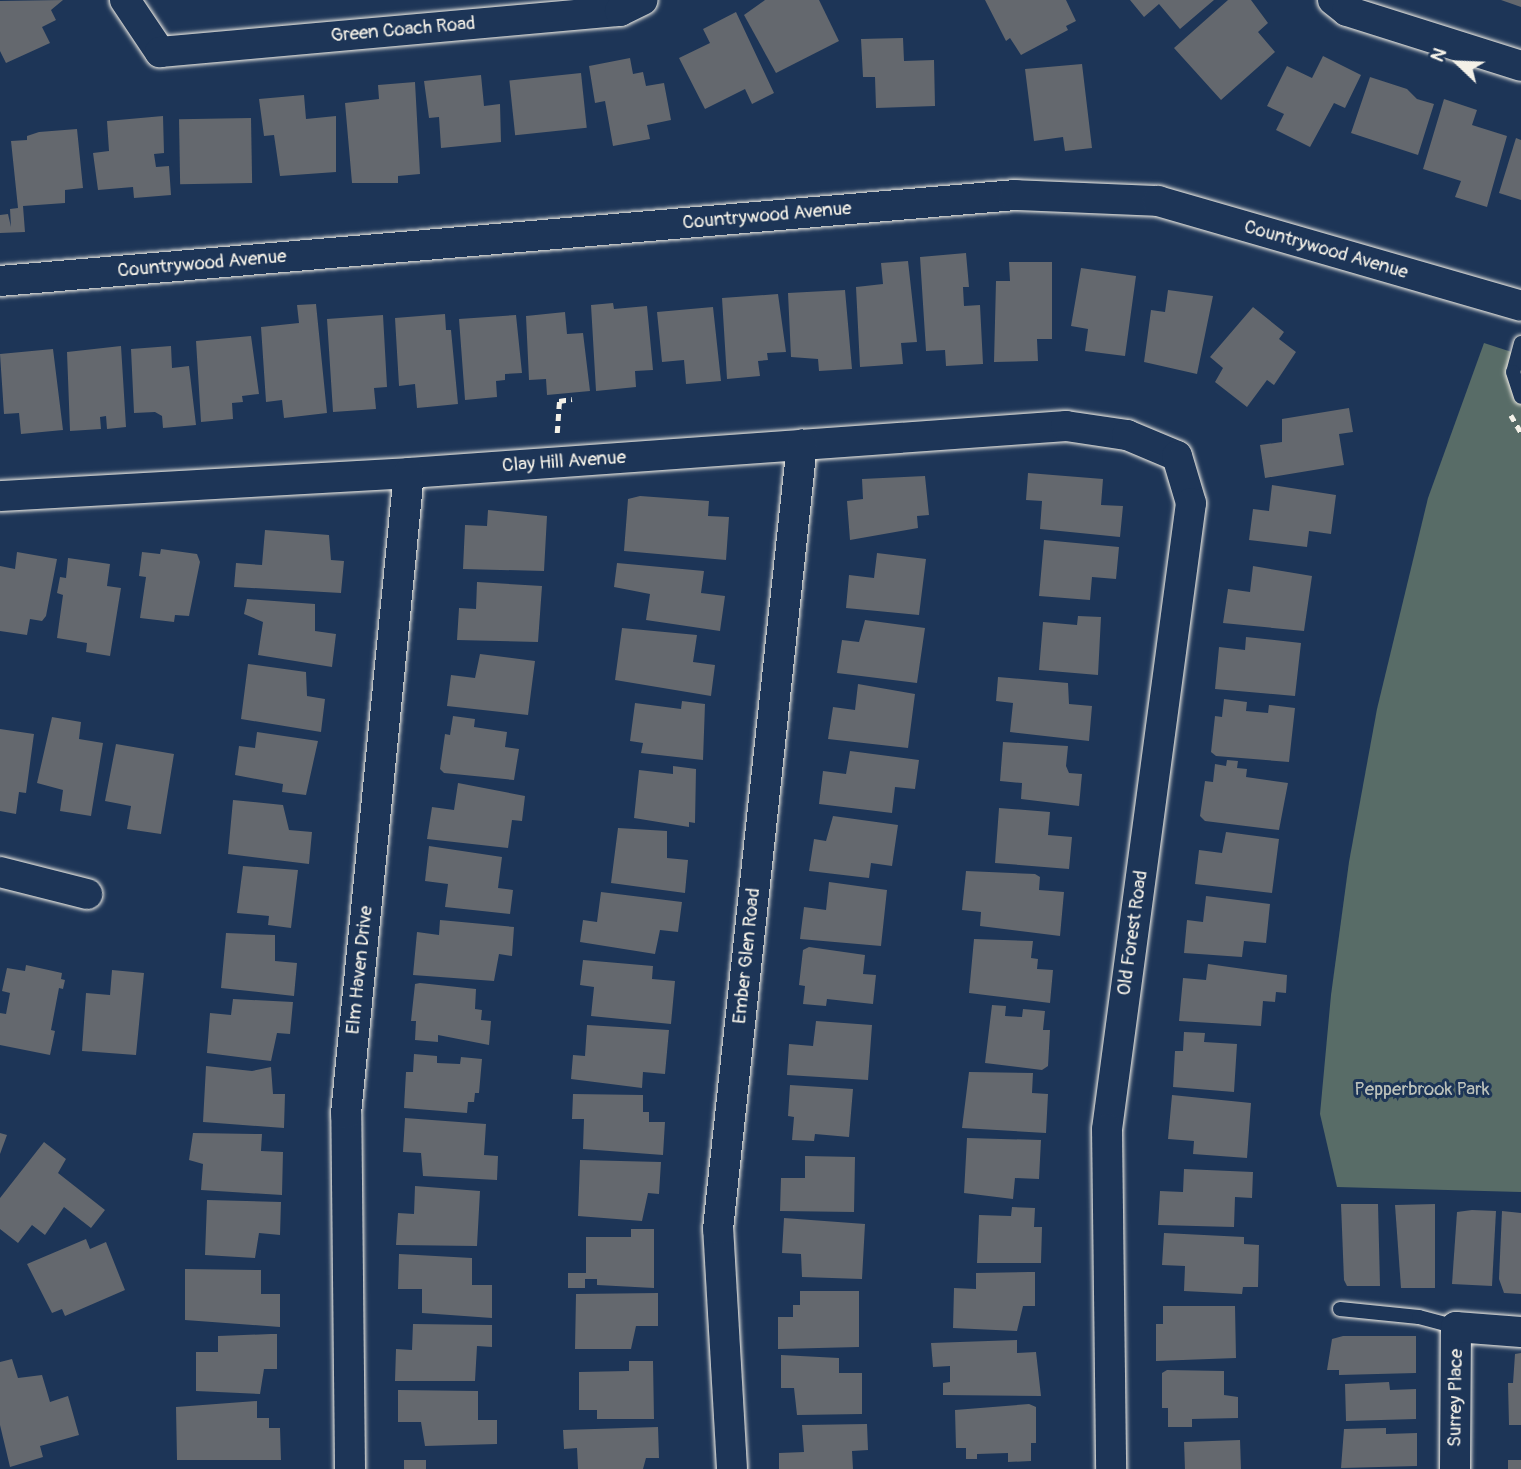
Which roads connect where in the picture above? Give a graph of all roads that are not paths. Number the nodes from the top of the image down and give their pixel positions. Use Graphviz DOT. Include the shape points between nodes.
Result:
graph roads {
  1 [pos="125,0"];
  2 [pos="643,0"];
  3 [pos="1334,0"];
  4 [pos="1521,66"];
  5 [pos="0,281"];
  6 [pos="1521,306"];
  7 [pos="1521,343"];
  8 [pos="1521,397"];
  9 [pos="1126,435"];
  10 [pos="802,444"];
  11 [pos="409,473"];
  12 [pos="0,496"];
  13 [pos="0,872"];
  14 [pos="87,894"];
  15 [pos="1340,1309"];
  16 [pos="1457,1327"];
  17 [pos="1521,1332"];
  18 [pos="350,1469"];
  19 [pos="732,1469"];
  20 [pos="1111,1469"];
  21 [pos="1455,1469"];
  1 -- 2 [label="street, Green Coach Road" via="160,52 620,11"];
  3 -- 4 [label="street" via="1347,11"];
  5 -- 6 [label="street, Countrywood Avenue" via="1015,195 1158,201"];
  7 -- 8 [label="lane" via="1513,372"];
  9 -- 10 [label="street, Clay Hill Avenue" via="1066,426"];
  9 -- 20 [label="street, Old Forest Road" via="1177,456 1191,503 1107,1129"];
  10 -- 11 [label="street, Clay Hill Avenue"];
  10 -- 19 [label="street, Ember Glen Road" via="718,1229"];
  11 -- 12 [label="street, Clay Hill Avenue"];
  11 -- 18 [label="street, Elm Haven Drive" via="346,1114"];
  13 -- 14 [label="street"];
  15 -- 16 [label="lane" via="1419,1317"];
  16 -- 17 [label="street"];
  16 -- 21 [label="street, Surrey Place"];
}
